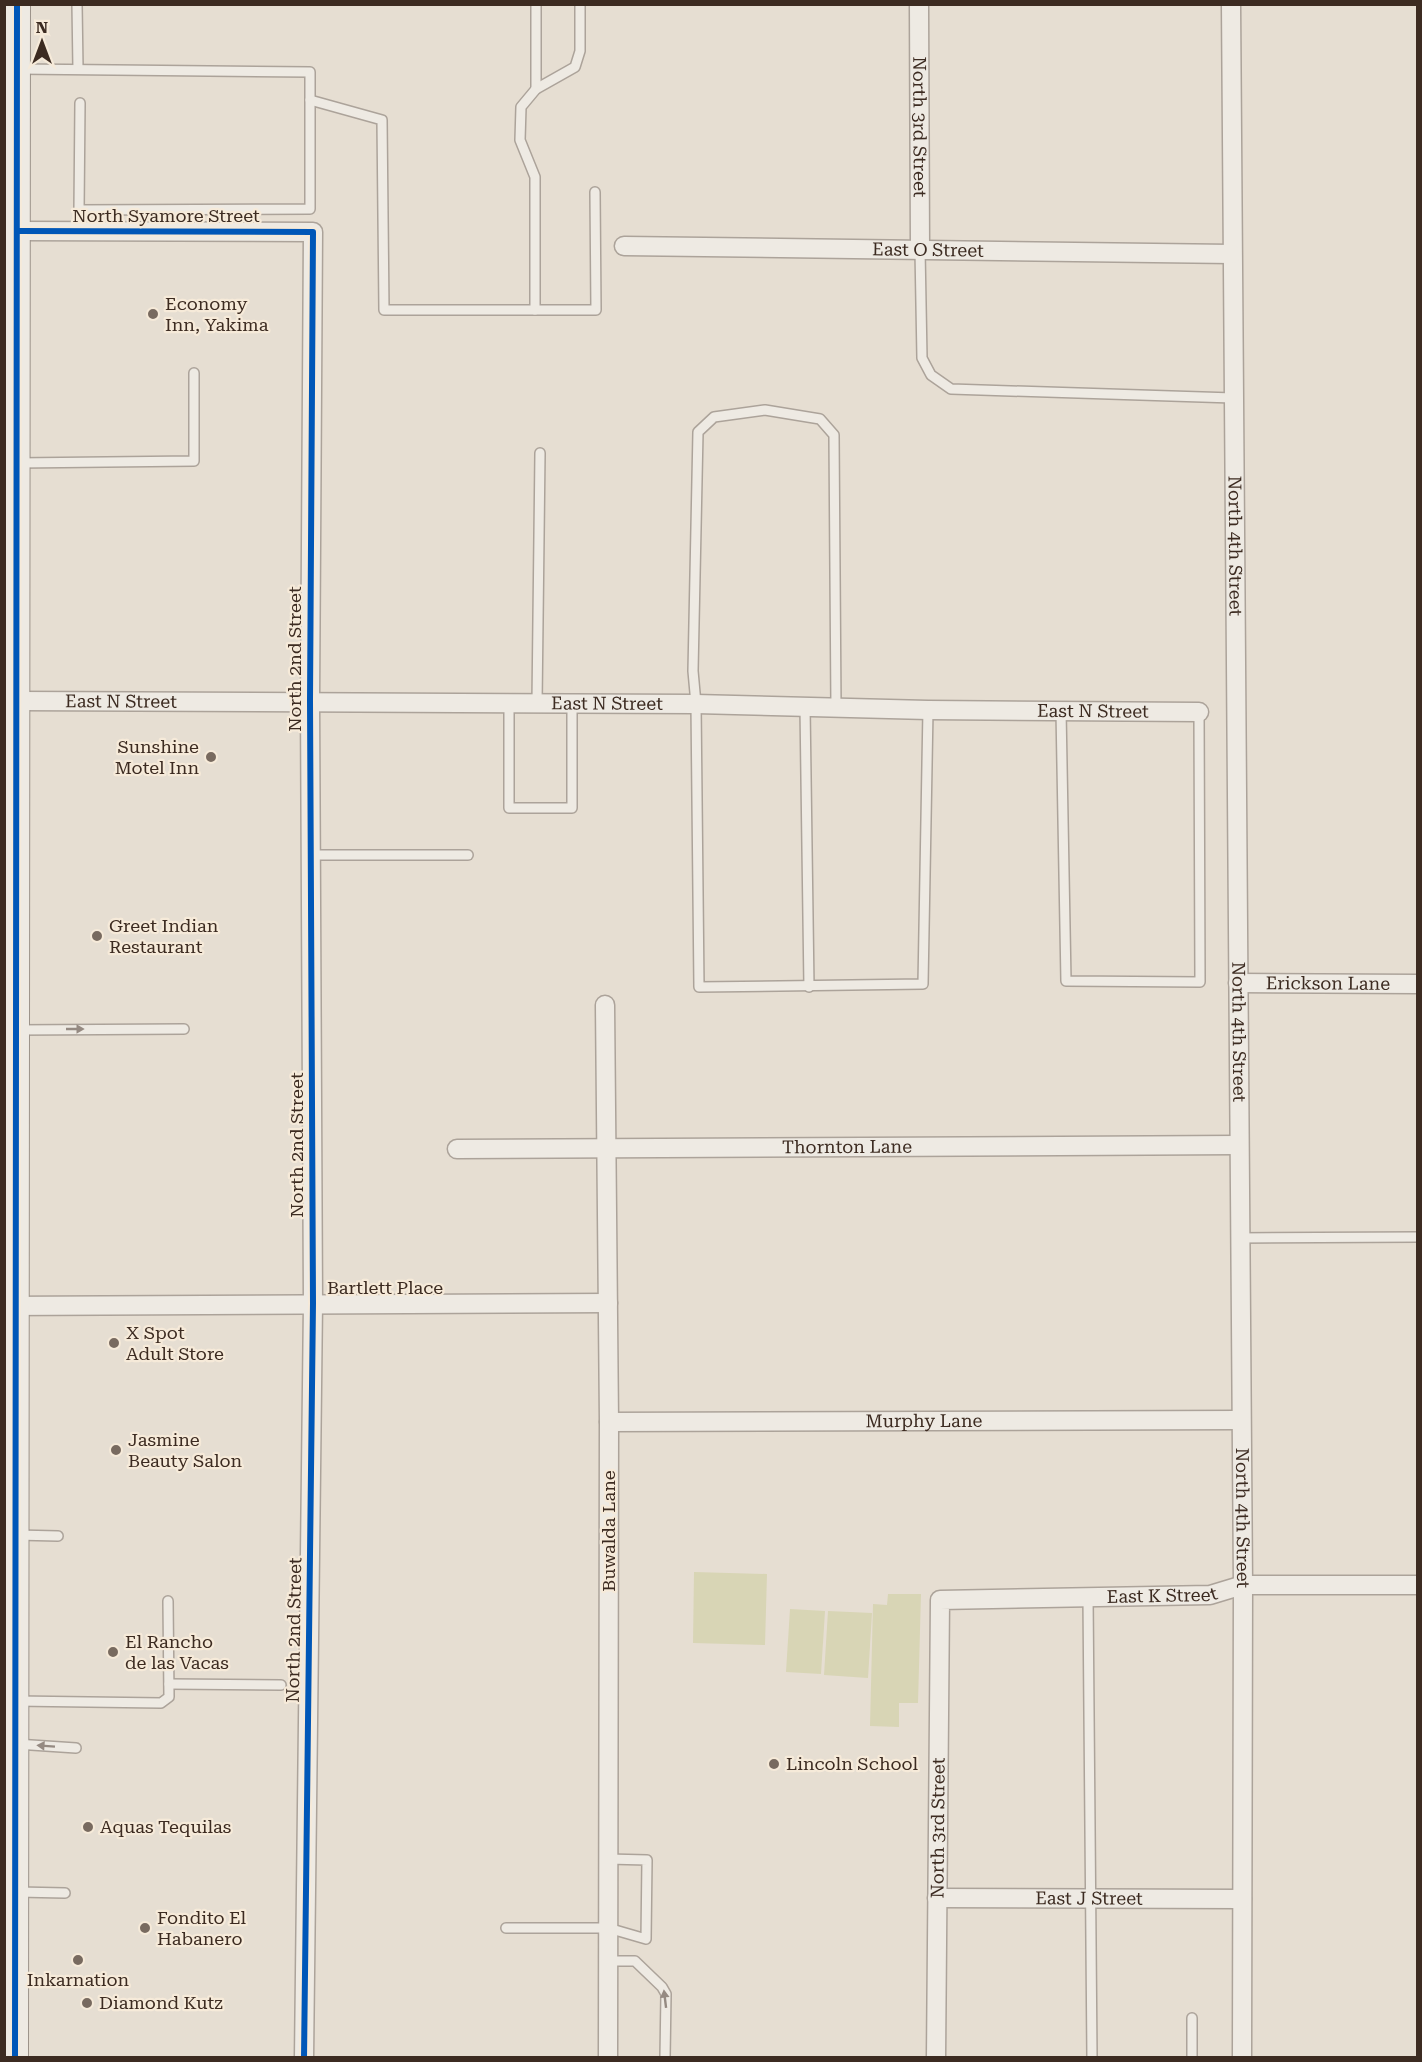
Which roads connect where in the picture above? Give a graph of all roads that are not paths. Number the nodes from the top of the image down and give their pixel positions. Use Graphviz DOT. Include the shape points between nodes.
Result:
graph roads {
  1 [pos="17,4"];
  2 [pos="77,4"];
  3 [pos="536,4"];
  4 [pos="580,4"];
  5 [pos="919,4"];
  6 [pos="1231,4"];
  7 [pos="16,69"];
  8 [pos="78,69"];
  9 [pos="536,89"];
  10 [pos="310,100"];
  11 [pos="11,103"];
  12 [pos="80,103"];
  13 [pos="595,192"];
  14 [pos="19,231"];
  15 [pos="313,232"];
  16 [pos="624,246"];
  17 [pos="920,250"];
  18 [pos="1232,254"];
  19 [pos="535,310"];
  20 [pos="194,373"];
  21 [pos="11,385"];
  22 [pos="1233,399"];
  23 [pos="540,453"];
  24 [pos="18,462"];
  25 [pos="11,550"];
  26 [pos="16,701"];
  27 [pos="310,701"];
  28 [pos="509,703"];
  29 [pos="537,703"];
  30 [pos="572,704"];
  31 [pos="696,704"];
  32 [pos="806,707"];
  33 [pos="836,708"];
  34 [pos="928,710"];
  35 [pos="1061,711"];
  36 [pos="1199,712"];
  37 [pos="311,855"];
  38 [pos="468,855"];
  39 [pos="1238,983"];
  40 [pos="1418,984"];
  41 [pos="809,987"];
  42 [pos="605,1005"];
  43 [pos="184,1029"];
  44 [pos="17,1030"];
  45 [pos="1238,1145"];
  46 [pos="457,1149"];
  47 [pos="606,1150"];
  48 [pos="11,1165"];
  49 [pos="11,1229"];
  50 [pos="1418,1237"];
  51 [pos="1239,1238"];
  52 [pos="313,1303"];
  53 [pos="608,1303"];
  54 [pos="11,1306"];
  55 [pos="1240,1420"];
  56 [pos="609,1422"];
  57 [pos="11,1480"];
  58 [pos="16,1535"];
  59 [pos="58,1536"];
  60 [pos="1243,1585"];
  61 [pos="1418,1585"];
  62 [pos="1088,1598"];
  63 [pos="940,1600"];
  64 [pos="168,1601"];
  65 [pos="10,1655"];
  66 [pos="169,1684"];
  67 [pos="281,1685"];
  68 [pos="16,1701"];
  69 [pos="10,1743"];
  70 [pos="76,1748"];
  71 [pos="10,1777"];
  72 [pos="608,1859"];
  73 [pos="15,1892"];
  74 [pos="65,1893"];
  75 [pos="937,1898"];
  76 [pos="1089,1898"];
  77 [pos="1242,1899"];
  78 [pos="506,1928"];
  79 [pos="608,1928"];
  80 [pos="608,1961"];
  81 [pos="10,2005"];
  82 [pos="1192,2018"];
  83 [pos="15,2058"];
  84 [pos="304,2058"];
  85 [pos="608,2058"];
  86 [pos="665,2058"];
  87 [pos="936,2058"];
  88 [pos="1092,2058"];
  89 [pos="1192,2058"];
  90 [pos="1242,2058"];
  1 -- 7 [label="main road"];
  2 -- 8 [label="lane"];
  3 -- 9 [label="lane"];
  4 -- 9 [label="lane" via="580,51 575,67"];
  5 -- 17 [label="street, North 3rd Street"];
  6 -- 18 [label="street, North 4th Street"];
  7 -- 8 [label="lane"];
  7 -- 11 [label="main road"];
  8 -- 10 [label="lane" via="310,72"];
  9 -- 19 [label="lane" via="521,107 520,123 523,150 535,177"];
  10 -- 12 [label="lane" via="310,209 79,210"];
  10 -- 19 [label="lane" via="382,120 384,310"];
  11 -- 14 [label="main road"];
  13 -- 19 [label="lane" via="596,310"];
  14 -- 15 [label="street, North Syamore Street"];
  14 -- 21 [label="main road"];
  15 -- 27 [label="street, North 2nd Street"];
  16 -- 17 [label="street, East O Street"];
  17 -- 18 [label="street, East O Street"];
  17 -- 22 [label="lane" via="922,358 932,375 951,389"];
  18 -- 22 [label="street, North 4th Street"];
  20 -- 24 [label="lane" via="194,461"];
  21 -- 24 [label="main road"];
  22 -- 39 [label="street, North 4th Street"];
  23 -- 29 [label="lane"];
  24 -- 25 [label="main road"];
  25 -- 26 [label="main road"];
  26 -- 27 [label="street, East N Street"];
  26 -- 44 [label="main road"];
  27 -- 28 [label="street, East N Street"];
  27 -- 37 [label="street, North 2nd Street"];
  28 -- 29 [label="street, East N Street"];
  28 -- 30 [label="lane" via="509,808 572,808"];
  29 -- 30 [label="street, East N Street"];
  30 -- 31 [label="street, East N Street"];
  31 -- 32 [label="street, East N Street"];
  31 -- 33 [label="lane" via="693,671 698,432 714,417 765,410 820,419 834,435"];
  31 -- 41 [label="lane" via="699,987"];
  32 -- 33 [label="street, East N Street"];
  32 -- 41 [label="lane"];
  33 -- 34 [label="street, East N Street"];
  34 -- 35 [label="street, East N Street"];
  34 -- 41 [label="lane" via="923,984"];
  35 -- 36 [label="street, East N Street"];
  35 -- 36 [label="lane" via="1066,981 1200,982"];
  37 -- 38 [label="lane"];
  37 -- 52 [label="street, North 2nd Street"];
  39 -- 40 [label="street, Erickson Lane"];
  39 -- 45 [label="street, North 4th Street"];
  42 -- 47 [label="street, Buwalda Lane"];
  44 -- 43 [label="lane, one-way"];
  44 -- 48 [label="main road"];
  45 -- 47 [label="street, Thornton Lane"];
  45 -- 51 [label="street, North 4th Street"];
  46 -- 47 [label="street, Thornton Lane"];
  47 -- 53 [label="street, Buwalda Lane"];
  48 -- 49 [label="main road"];
  49 -- 54 [label="main road"];
  50 -- 51 [label="lane"];
  51 -- 55 [label="street, North 4th Street"];
  52 -- 53 [label="street, Bartlett Place"];
  52 -- 54 [label="street, Bartlett Place"];
  52 -- 84 [label="street, North 2nd Street"];
  53 -- 56 [label="street, Buwalda Lane"];
  54 -- 57 [label="main road"];
  55 -- 56 [label="street, Murphy Lane"];
  55 -- 60 [label="street, North 4th Street"];
  56 -- 72 [label="street, Buwalda Lane"];
  57 -- 58 [label="main road"];
  58 -- 59 [label="lane"];
  58 -- 65 [label="main road"];
  60 -- 61 [label="street, East K Street"];
  60 -- 62 [label="street, East K Street" via="1210,1595"];
  60 -- 77 [label="street, North 4th Street"];
  62 -- 63 [label="street, East K Street"];
  62 -- 76 [label="lane"];
  63 -- 75 [label="street, North 3rd Street"];
  64 -- 66 [label="lane"];
  65 -- 68 [label="main road"];
  66 -- 67 [label="lane"];
  66 -- 68 [label="lane" via="169,1697 161,1703"];
  68 -- 69 [label="main road"];
  70 -- 69 [label="lane, one-way"];
  69 -- 71 [label="main road"];
  71 -- 73 [label="main road"];
  72 -- 79 [label="street, Buwalda Lane"];
  72 -- 79 [label="lane" via="647,1860 646,1939"];
  73 -- 74 [label="lane"];
  73 -- 81 [label="main road"];
  75 -- 76 [label="street, East J Street"];
  75 -- 87 [label="street, North 3rd Street"];
  76 -- 77 [label="street, East J Street"];
  76 -- 88 [label="lane"];
  77 -- 90 [label="street, North 4th Street"];
  78 -- 79 [label="lane"];
  79 -- 80 [label="street, Buwalda Lane"];
  80 -- 85 [label="street, Buwalda Lane"];
  86 -- 80 [label="lane, one-way" via="666,1995 662,1987 635,1962"];
  81 -- 83 [label="main road"];
  82 -- 89 [label="lane"];
}
